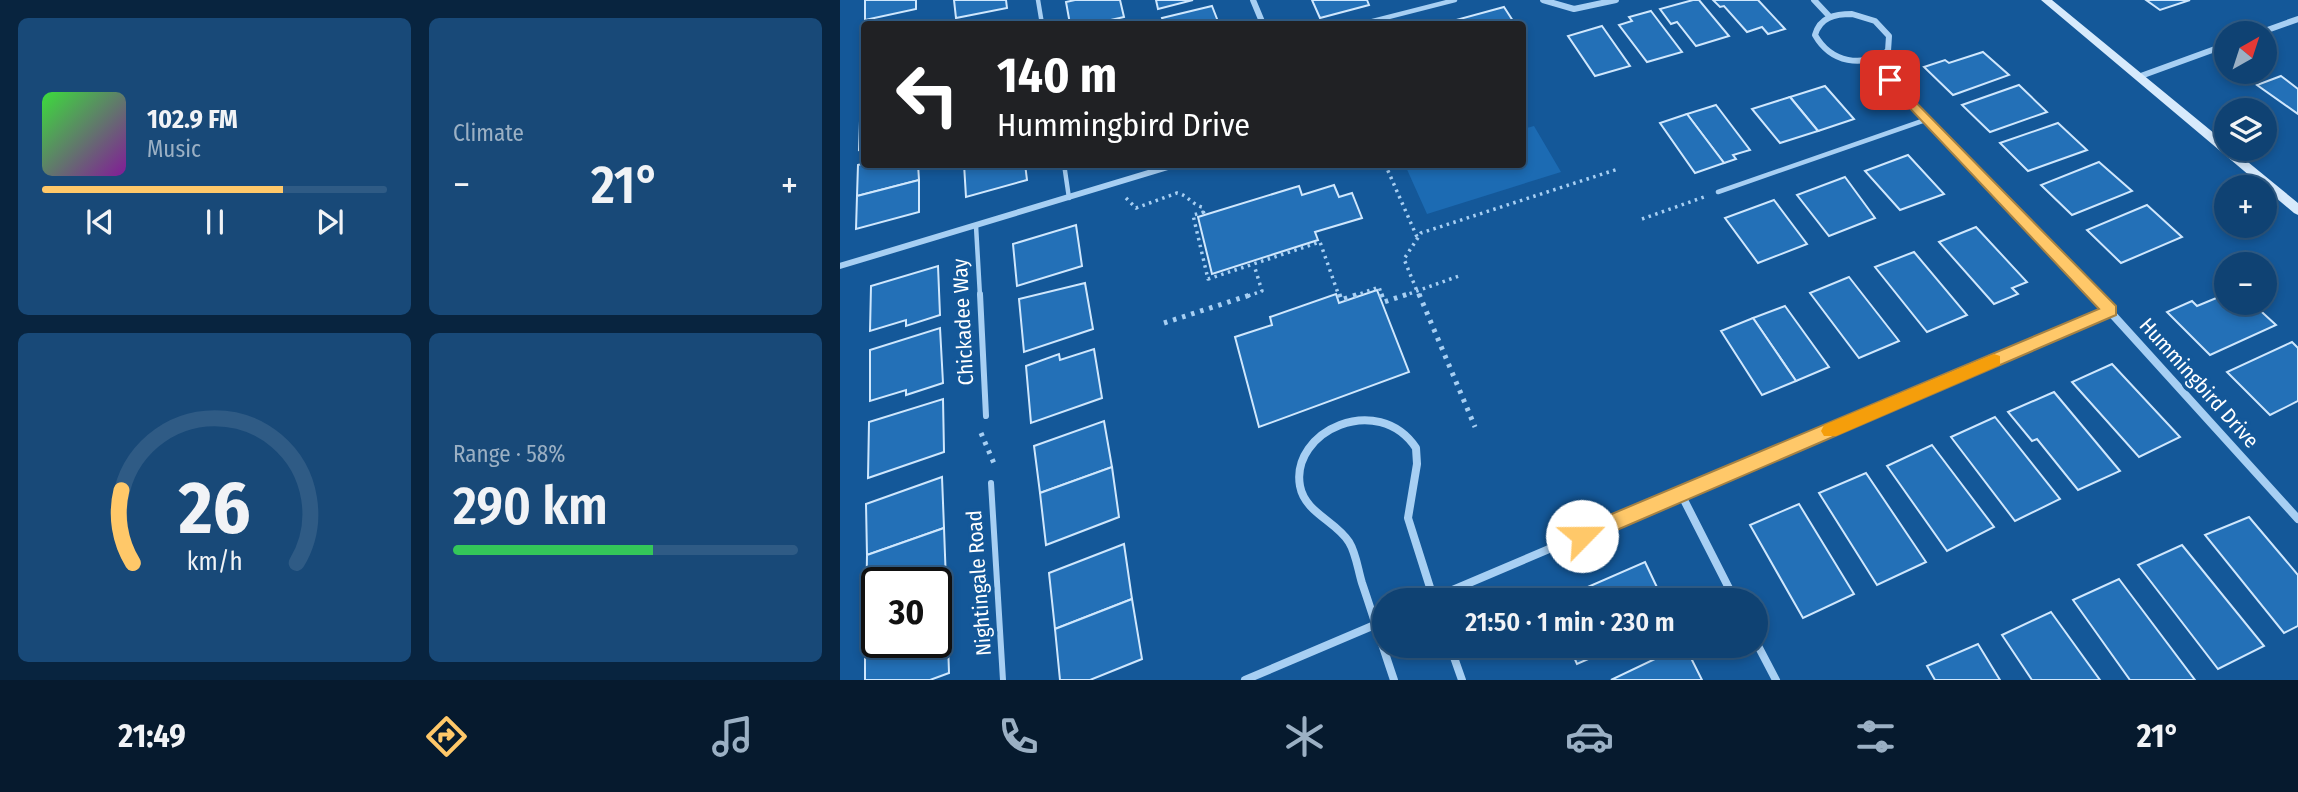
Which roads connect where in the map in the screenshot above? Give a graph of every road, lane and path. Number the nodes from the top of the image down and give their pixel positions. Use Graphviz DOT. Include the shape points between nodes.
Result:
graph roads {
  1 [pos="1038,0"];
  2 [pos="1253,0"];
  3 [pos="1455,0"];
  4 [pos="1543,0"];
  5 [pos="1616,0"];
  6 [pos="1814,0"];
  7 [pos="2046,0"];
  8 [pos="1830,16"];
  9 [pos="2298,19"];
  10 [pos="1042,21"];
  11 [pos="1262,21"];
  12 [pos="1373,21"];
  13 [pos="2277,27"];
  14 [pos="2214,49"];
  15 [pos="1871,61"];
  16 [pos="2138,77"];
  17 [pos="1928,119"];
  18 [pos="1065,168"];
  19 [pos="1166,168"];
  20 [pos="1387,168"];
  21 [pos="1618,169"];
  22 [pos="1122,182"];
  23 [pos="1718,192"];
  24 [pos="1069,198"];
  25 [pos="2298,210"];
  26 [pos="1642,219"];
  27 [pos="976,226"];
  28 [pos="1417,238"];
  29 [pos="840,265"];
  30 [pos="1254,265"];
  31 [pos="1459,275"];
  32 [pos="1417,290"];
  33 [pos="2110,311"];
  34 [pos="1164,323"];
  35 [pos="986,416"];
  36 [pos="1475,427"];
  37 [pos="990,483"];
  38 [pos="1681,494"];
  39 [pos="2298,519"];
  40 [pos="1428,588"];
  41 [pos="1460,588"];
  42 [pos="1729,588"];
  43 [pos="1372,600"];
  44 [pos="1372,626"];
  45 [pos="1389,658"];
  46 [pos="1454,658"];
  47 [pos="1764,658"];
  48 [pos="1003,680"];
  49 [pos="1245,680"];
  50 [pos="1394,680"];
  51 [pos="1462,680"];
  52 [pos="1776,680"];
  1 -- 10 [label="lane"];
  2 -- 11 [label="street"];
  3 -- 12 [label="lane"];
  4 -- 5 [label="street" via="1574,9"];
  6 -- 8 [label="street"];
  7 -- 16 [label="main road"];
  8 -- 15 [label="street" via="1816,28 1815,35 1825,50 1847,61"];
  8 -- 15 [label="street" via="1864,17 1884,28 1888,51"];
  9 -- 13 [label="street"];
  14 -- 16 [label="street"];
  15 -- 17 [label="street, Hummingbird Drive"];
  16 -- 25 [label="main road"];
  17 -- 23 [label="lane"];
  17 -- 33 [label="street, Hummingbird Drive"];
  18 -- 24 [label="lane"];
  19 -- 22 [label="street, Chickadee Way"];
  20 -- 28 [label="path"];
  21 -- 28 [label="path"];
  22 -- 24 [label="street, Chickadee Way"];
  22 -- 30 [label="path" via="1126,199 1136,208 1177,193 1204,213 1192,215 1209,279"];
  23 -- 26 [label="path"];
  24 -- 27 [label="street, Chickadee Way"];
  27 -- 29 [label="street, Chickadee Way"];
  27 -- 35 [label="lane, Chickadee Way"];
  28 -- 32 [label="path" via="1404,259"];
  30 -- 32 [label="path" via="1320,242 1341,300 1378,288 1384,302"];
  30 -- 34 [label="path" via="1262,291"];
  31 -- 32 [label="path"];
  32 -- 36 [label="path"];
  33 -- 38 [label="street"];
  33 -- 39 [label="street, Hummingbird Drive"];
  35 -- 37 [label="path" via="981,440 996,461"];
  37 -- 48 [label="lane, Nightingale Road"];
  38 -- 41 [label="street"];
  38 -- 42 [label="street"];
  40 -- 43 [label="street" via="1408,520 1416,449 1401,428 1382,418 1362,417 1319,437 1303,459 1299,486 1312,509 1349,542"];
  44 -- 49 [label="street"];
  45 -- 50 [label="street"];
  46 -- 51 [label="street"];
  47 -- 52 [label="street"];
}
